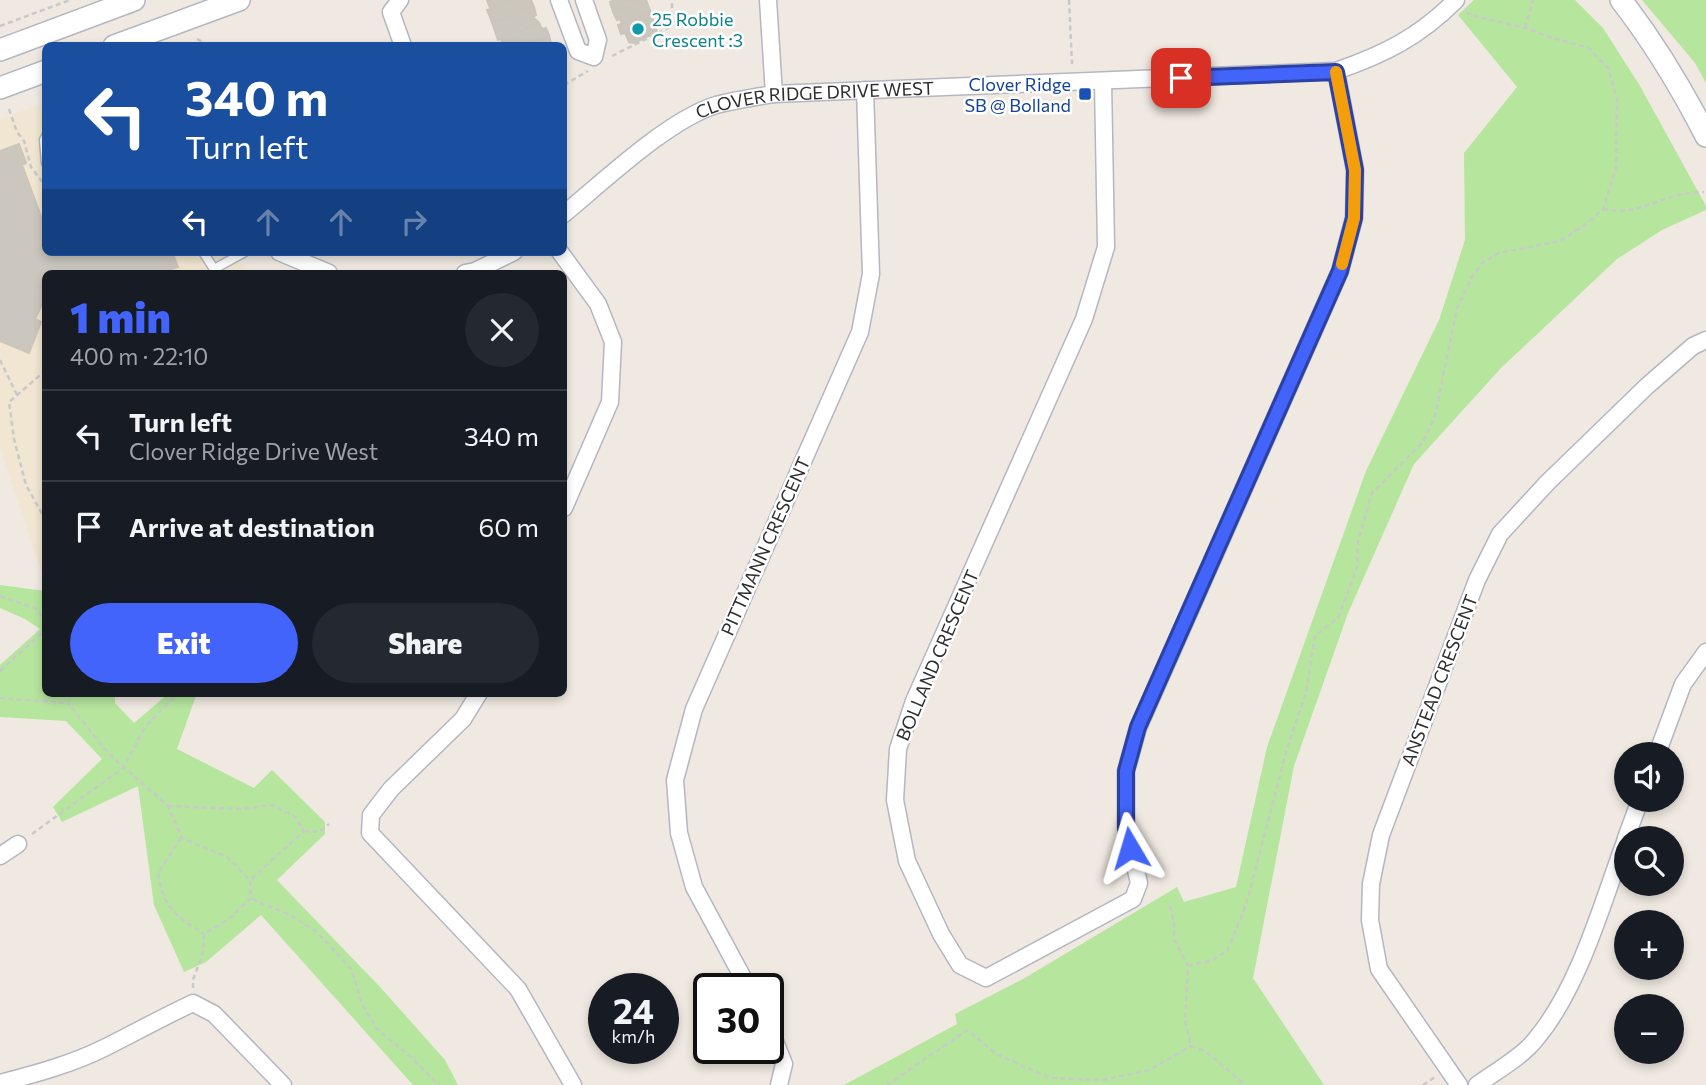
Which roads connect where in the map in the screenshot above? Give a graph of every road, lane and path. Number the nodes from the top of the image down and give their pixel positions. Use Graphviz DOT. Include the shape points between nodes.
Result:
graph roads {
  1 [pos="70,0"];
  2 [pos="133,0"];
  3 [pos="239,0"];
  4 [pos="400,0"];
  5 [pos="559,0"];
  6 [pos="584,0"];
  7 [pos="673,0"];
  8 [pos="768,0"];
  9 [pos="1069,0"];
  10 [pos="1533,0"];
  11 [pos="1621,0"];
  12 [pos="1456,1"];
  13 [pos="0,26"];
  14 [pos="1525,28"];
  15 [pos="197,38"];
  16 [pos="147,40"];
  17 [pos="204,42"];
  18 [pos="402,42"];
  19 [pos="0,50"];
  20 [pos="594,57"];
  21 [pos="42,72"];
  22 [pos="1336,72"];
  23 [pos="1103,81"];
  24 [pos="1072,82"];
  25 [pos="567,83"];
  26 [pos="0,88"];
  27 [pos="865,90"];
  28 [pos="775,94"];
  29 [pos="9,110"];
  30 [pos="1706,136"];
  31 [pos="42,182"];
  32 [pos="1704,192"];
  33 [pos="1603,209"];
  34 [pos="567,212"];
  35 [pos="206,256"];
  36 [pos="238,256"];
  37 [pos="289,256"];
  38 [pos="505,256"];
  39 [pos="563,256"];
  40 [pos="322,270"];
  41 [pos="472,270"];
  42 [pos="1706,340"];
  43 [pos="0,360"];
  44 [pos="42,373"];
  45 [pos="17,395"];
  46 [pos="567,501"];
  47 [pos="42,513"];
  48 [pos="0,596"];
  49 [pos="42,617"];
  50 [pos="42,633"];
  51 [pos="1706,652"];
  52 [pos="0,671"];
  53 [pos="70,697"];
  54 [pos="174,697"];
  55 [pos="477,697"];
  56 [pos="0,698"];
  57 [pos="68,703"];
  58 [pos="1662,742"];
  59 [pos="124,767"];
  60 [pos="168,806"];
  61 [pos="329,824"];
  62 [pos="304,831"];
  63 [pos="182,838"];
  64 [pos="18,844"];
  65 [pos="0,856"];
  66 [pos="1614,871"];
  67 [pos="250,880"];
  68 [pos="251,898"];
  69 [pos="1170,906"];
  70 [pos="204,934"];
  71 [pos="1188,966"];
  72 [pos="740,973"];
  73 [pos="193,1003"];
  74 [pos="1191,1046"];
  75 [pos="784,1064"];
  76 [pos="0,1083"];
  77 [pos="283,1085"];
  78 [pos="439,1085"];
  79 [pos="573,1085"];
  80 [pos="779,1085"];
  81 [pos="887,1085"];
  82 [pos="1245,1085"];
  83 [pos="1459,1085"];
  84 [pos="1477,1085"];
  1 -- 13 [label="path"];
  2 -- 16 [label="main road"];
  2 -- 19 [label="main road"];
  3 -- 16 [label="main road"];
  4 -- 18 [label="street" via="391,12"];
  5 -- 20 [label="street" via="578,51"];
  6 -- 20 [label="street" via="598,40"];
  7 -- 20 [label="path" via="672,26 611,57"];
  8 -- 28 [label="street"];
  9 -- 24 [label="path"];
  10 -- 14 [label="path"];
  11 -- 30 [label="main road" via="1678,81"];
  12 -- 14 [label="path" via="1470,15"];
  12 -- 22 [label="street, CLOVER RIDGE DRIVE WEST" via="1381,56"];
  14 -- 33 [label="path" via="1589,48 1608,68 1617,99 1618,132 1616,168"];
  15 -- 17 [label="path"];
  20 -- 25 [label="path" via="593,68"];
  21 -- 26 [label="main road"];
  22 -- 23 [label="street, CLOVER RIDGE DRIVE WEST"];
  22 -- 23 [label="street, BOLLAND CRESCENT" via="1355,170 1354,218 1340,271 1138,727 1126,771 1126,828 1139,883 1133,900 986,978 960,965 907,861 895,800 898,749 914,701 1084,319 1106,247"];
  23 -- 24 [label="street, CLOVER RIDGE DRIVE WEST"];
  24 -- 27 [label="street, CLOVER RIDGE DRIVE WEST"];
  27 -- 28 [label="street, CLOVER RIDGE DRIVE WEST"];
  27 -- 72 [label="street, PITTMANN CRESCENT" via="871,274 860,332 694,709 675,779 678,833 694,887"];
  28 -- 34 [label="street, CLOVER RIDGE DRIVE WEST" via="716,105 688,117"];
  29 -- 31 [label="path" via="31,167"];
  32 -- 33 [label="path" via="1677,195 1642,209"];
  33 -- 71 [label="path" via="1560,241 1499,253 1482,263 1472,277 1457,308 1435,415 1423,442 1372,493 1358,541 1357,568 1338,618 1315,636 1306,693 1247,905 1227,951"];
  35 -- 36 [label="lane" via="214,269"];
  37 -- 40 [label="street"];
  38 -- 41 [label="street"];
  39 -- 46 [label="street" via="598,304 613,342 610,402"];
  42 -- 83 [label="street, ANSTEAD CRESCENT" via="1647,386 1500,534 1477,580 1381,835 1371,884 1370,920 1379,969"];
  43 -- 45 [label="path"];
  44 -- 45 [label="path"];
  45 -- 47 [label="path" via="9,402 14,439 26,485"];
  48 -- 49 [label="path" via="35,608"];
  50 -- 52 [label="path"];
  51 -- 58 [label="street" via="1684,684"];
  53 -- 57 [label="path"];
  54 -- 59 [label="path" via="145,727"];
  55 -- 79 [label="street" via="463,719 391,789 371,815 370,833 518,989"];
  56 -- 57 [label="path"];
  57 -- 59 [label="path"];
  59 -- 60 [label="path"];
  59 -- 64 [label="path"];
  60 -- 62 [label="path" via="239,809 273,805 295,817"];
  60 -- 63 [label="path"];
  61 -- 62 [label="path" via="319,832"];
  62 -- 67 [label="path"];
  63 -- 67 [label="path" via="227,857"];
  63 -- 70 [label="path" via="158,873 160,890 175,915"];
  64 -- 65 [label="street"];
  66 -- 84 [label="street" via="1573,982 1555,1012 1535,1041"];
  67 -- 68 [label="path"];
  68 -- 70 [label="path"];
  68 -- 78 [label="path" via="317,932 352,970 362,1004 377,1030"];
  69 -- 71 [label="path" via="1174,939"];
  70 -- 73 [label="path" via="193,979"];
  71 -- 74 [label="path" via="1185,1021"];
  73 -- 76 [label="street" via="103,1049"];
  73 -- 77 [label="street" via="214,1014"];
  74 -- 81 [label="path" via="1149,1070 1103,1080 1050,1079 996,1054 967,1030"];
  74 -- 82 [label="path" via="1205,1051"];
  75 -- 80 [label="street"];
}
